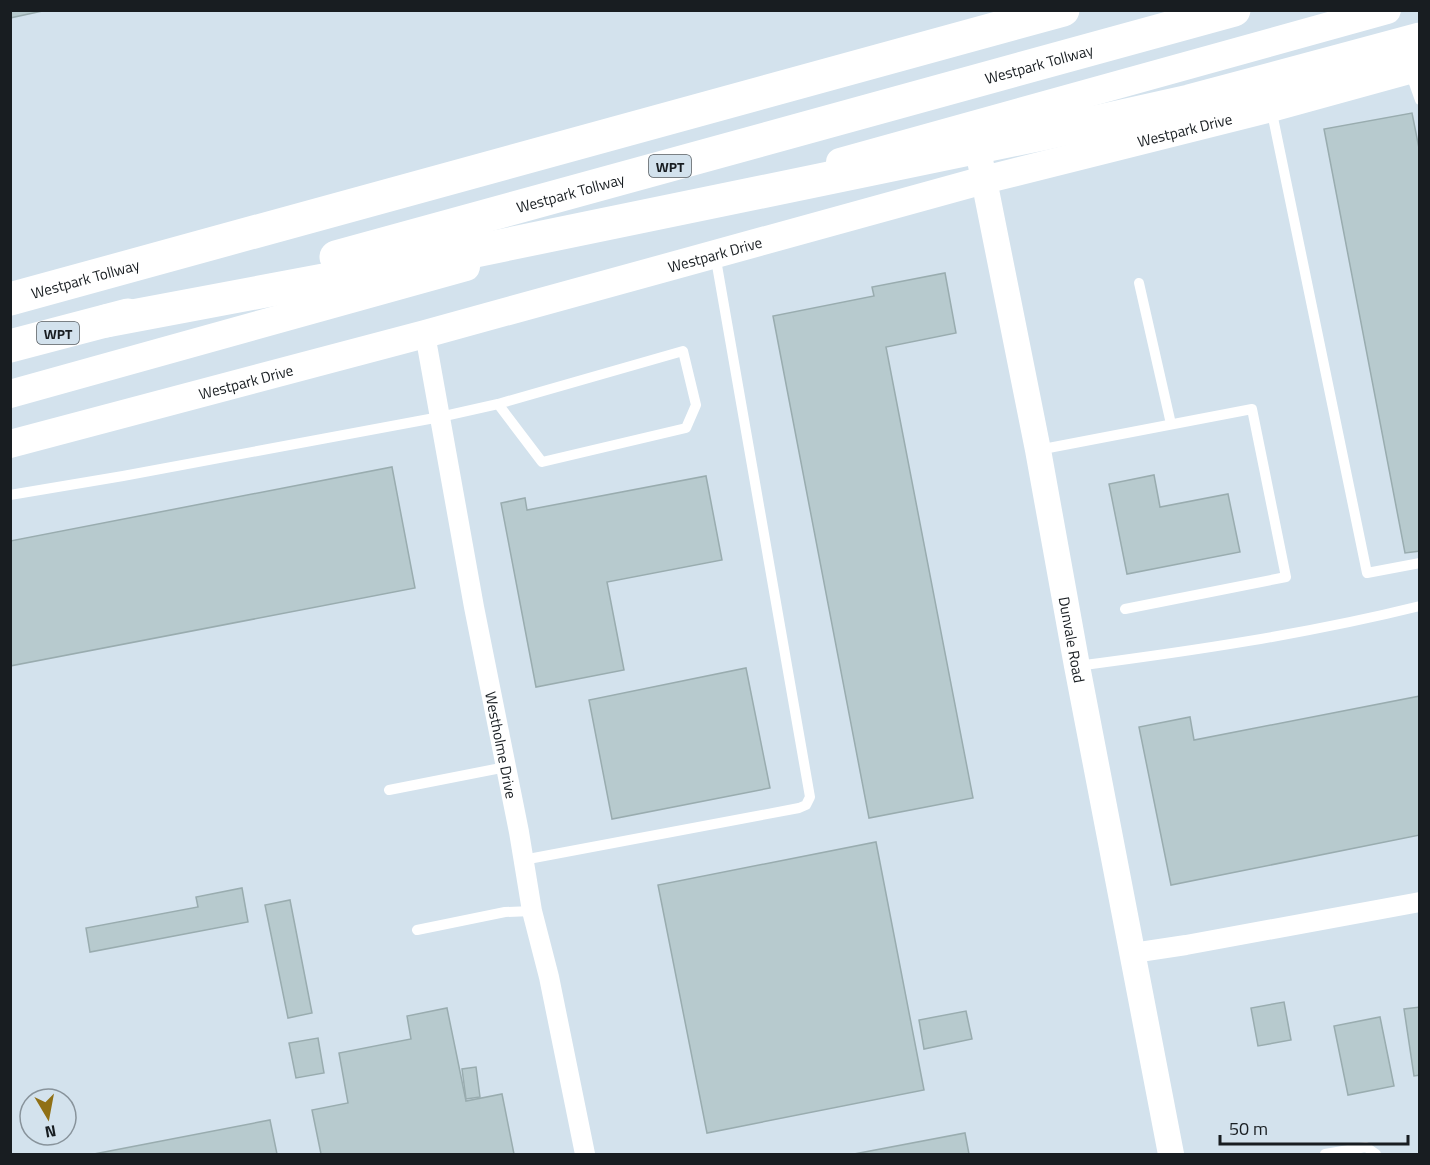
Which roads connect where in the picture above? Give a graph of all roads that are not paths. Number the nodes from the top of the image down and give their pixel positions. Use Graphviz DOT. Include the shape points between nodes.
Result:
graph roads {
  1 [pos="1063,10"];
  2 [pos="1234,10"];
  3 [pos="1387,10"];
  4 [pos="1419,39"];
  5 [pos="1414,68"];
  6 [pos="1419,100"];
  7 [pos="1271,108"];
  8 [pos="973,124"];
  9 [pos="984,180"];
  10 [pos="715,254"];
  11 [pos="1139,283"];
  12 [pos="10,299"];
  13 [pos="106,321"];
  14 [pos="425,334"];
  15 [pos="10,346"];
  16 [pos="10,394"];
  17 [pos="498,404"];
  18 [pos="440,417"];
  19 [pos="1171,424"];
  20 [pos="10,444"];
  21 [pos="1038,450"];
  22 [pos="10,495"];
  23 [pos="1419,563"];
  24 [pos="1419,606"];
  25 [pos="1125,609"];
  26 [pos="1077,666"];
  27 [pos="506,767"];
  28 [pos="388,790"];
  29 [pos="523,860"];
  30 [pos="1419,902"];
  31 [pos="531,911"];
  32 [pos="417,930"];
  33 [pos="1133,953"];
  34 [pos="585,1155"];
  35 [pos="1171,1155"];
  36 [pos="1325,1155"];
  37 [pos="1376,1155"];
  1 -- 12 [label="highway, Westpark Tollway"];
  2 -- 13 [label="highway, Westpark Tollway / WPT"];
  3 -- 8 [label="main road"];
  4 -- 13 [label="highway" via="1189,101 1042,134 446,257"];
  5 -- 6 [label="lane"];
  5 -- 7 [label="main road, Westpark Drive"];
  7 -- 9 [label="main road, Westpark Drive"];
  7 -- 23 [label="lane" via="1367,573"];
  8 -- 9 [label="street, Dunvale Road"];
  8 -- 16 [label="main road"];
  9 -- 10 [label="main road, Westpark Drive"];
  9 -- 21 [label="street, Dunvale Road"];
  10 -- 14 [label="main road, Westpark Drive"];
  10 -- 29 [label="lane" via="810,797 799,808"];
  11 -- 19 [label="lane"];
  13 -- 15 [label="highway, Westpark Tollway / WPT"];
  14 -- 18 [label="street, Westholme Drive"];
  14 -- 20 [label="main road, Westpark Drive"];
  17 -- 17 [label="lane" via="683,351 696,405 686,428 542,462"];
  17 -- 18 [label="lane"];
  18 -- 22 [label="lane"];
  18 -- 27 [label="street, Westholme Drive"];
  19 -- 21 [label="lane"];
  19 -- 25 [label="lane" via="1252,409 1286,577"];
  21 -- 26 [label="street, Dunvale Road"];
  24 -- 26 [label="lane" via="1229,644"];
  26 -- 33 [label="street, Dunvale Road"];
  27 -- 28 [label="lane"];
  27 -- 29 [label="street, Westholme Drive"];
  29 -- 31 [label="street, Westholme Drive"];
  30 -- 33 [label="street"];
  31 -- 32 [label="lane" via="506,912"];
  31 -- 34 [label="street, Westholme Drive" via="549,977"];
  33 -- 35 [label="street, Dunvale Road"];
  36 -- 37 [label="lane" via="1366,1147"];
}
